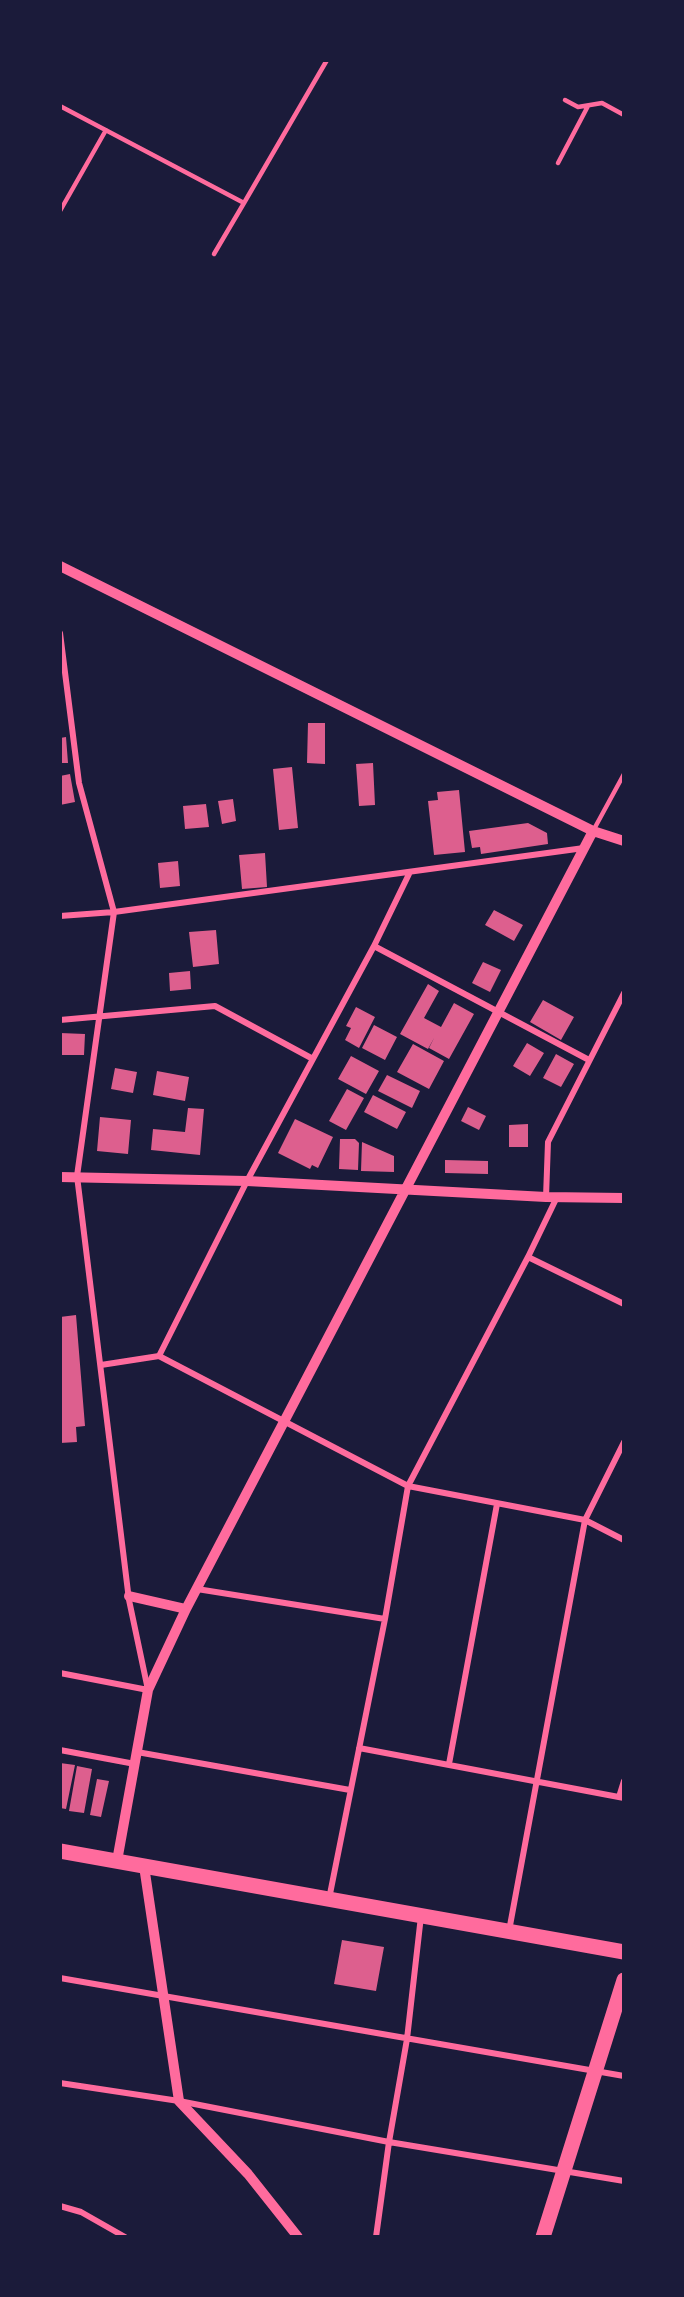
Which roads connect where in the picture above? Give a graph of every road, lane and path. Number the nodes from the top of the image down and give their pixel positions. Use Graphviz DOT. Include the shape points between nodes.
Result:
graph roads {
  1 [pos="327,60"];
  2 [pos="565,100"];
  3 [pos="60,106"];
  4 [pos="588,106"];
  5 [pos="624,115"];
  6 [pos="106,130"];
  7 [pos="558,163"];
  8 [pos="244,203"];
  9 [pos="60,211"];
  10 [pos="214,254"];
  11 [pos="60,566"];
  12 [pos="60,633"];
  13 [pos="624,774"];
  14 [pos="593,831"];
  15 [pos="624,842"];
  16 [pos="584,848"];
  17 [pos="410,874"];
  18 [pos="114,912"];
  19 [pos="60,916"];
  20 [pos="374,946"];
  21 [pos="624,993"];
  22 [pos="499,1013"];
  23 [pos="101,1016"];
  24 [pos="60,1020"];
  25 [pos="313,1059"];
  26 [pos="589,1060"];
  27 [pos="77,1176"];
  28 [pos="60,1177"];
  29 [pos="247,1181"];
  30 [pos="404,1188"];
  31 [pos="551,1197"];
  32 [pos="624,1198"];
  33 [pos="528,1257"];
  34 [pos="624,1304"];
  35 [pos="159,1356"];
  36 [pos="102,1365"];
  37 [pos="284,1423"];
  38 [pos="624,1442"];
  39 [pos="408,1486"];
  40 [pos="497,1504"];
  41 [pos="585,1520"];
  42 [pos="624,1540"];
  43 [pos="197,1589"];
  44 [pos="129,1598"];
  45 [pos="186,1609"];
  46 [pos="385,1619"];
  47 [pos="60,1673"];
  48 [pos="148,1690"];
  49 [pos="359,1748"];
  50 [pos="60,1750"];
  51 [pos="137,1752"];
  52 [pos="135,1764"];
  53 [pos="449,1764"];
  54 [pos="624,1781"];
  55 [pos="535,1783"];
  56 [pos="350,1790"];
  57 [pos="621,1797"];
  58 [pos="60,1851"];
  59 [pos="117,1861"];
  60 [pos="144,1866"];
  61 [pos="329,1899"];
  62 [pos="421,1916"];
  63 [pos="509,1931"];
  64 [pos="624,1952"];
  65 [pos="60,1978"];
  66 [pos="624,1980"];
  67 [pos="165,1997"];
  68 [pos="407,2039"];
  69 [pos="595,2070"];
  70 [pos="624,2076"];
  71 [pos="60,2083"];
  72 [pos="179,2101"];
  73 [pos="389,2142"];
  74 [pos="564,2170"];
  75 [pos="624,2181"];
  76 [pos="60,2206"];
  77 [pos="125,2237"];
  78 [pos="298,2237"];
  79 [pos="376,2237"];
  80 [pos="543,2237"];
  1 -- 8 [label="lane"];
  2 -- 4 [label="lane" via="578,107"];
  3 -- 6 [label="lane"];
  4 -- 5 [label="lane" via="602,104"];
  4 -- 7 [label="lane"];
  6 -- 8 [label="lane"];
  6 -- 9 [label="lane"];
  8 -- 10 [label="lane"];
  11 -- 14 [label="street"];
  12 -- 18 [label="street" via="79,783"];
  13 -- 14 [label="lane"];
  14 -- 15 [label="street"];
  14 -- 16 [label="street"];
  16 -- 17 [label="street"];
  16 -- 22 [label="street"];
  17 -- 18 [label="street"];
  17 -- 20 [label="street"];
  18 -- 19 [label="street"];
  18 -- 23 [label="street"];
  20 -- 22 [label="street"];
  20 -- 25 [label="street"];
  21 -- 26 [label="street"];
  22 -- 26 [label="street"];
  22 -- 30 [label="street"];
  23 -- 24 [label="street"];
  23 -- 25 [label="street" via="215,1006"];
  23 -- 27 [label="street"];
  25 -- 29 [label="street"];
  26 -- 31 [label="street" via="548,1142"];
  27 -- 28 [label="street"];
  27 -- 29 [label="street"];
  27 -- 36 [label="street"];
  29 -- 30 [label="street"];
  29 -- 35 [label="street"];
  30 -- 31 [label="street"];
  30 -- 37 [label="street"];
  31 -- 32 [label="street"];
  31 -- 33 [label="street"];
  33 -- 34 [label="street"];
  33 -- 39 [label="street"];
  35 -- 36 [label="street"];
  35 -- 37 [label="street"];
  36 -- 44 [label="street"];
  37 -- 39 [label="street"];
  37 -- 43 [label="street"];
  38 -- 41 [label="street"];
  39 -- 40 [label="street"];
  39 -- 46 [label="street"];
  40 -- 41 [label="street"];
  40 -- 53 [label="street"];
  41 -- 42 [label="street"];
  41 -- 55 [label="street"];
  43 -- 45 [label="street"];
  43 -- 46 [label="street"];
  44 -- 45 [label="street"];
  44 -- 48 [label="street"];
  45 -- 48 [label="street"];
  46 -- 49 [label="street"];
  47 -- 48 [label="street"];
  48 -- 51 [label="street"];
  49 -- 53 [label="street"];
  49 -- 56 [label="street"];
  50 -- 52 [label="street"];
  51 -- 52 [label="street"];
  51 -- 56 [label="street"];
  52 -- 59 [label="street"];
  53 -- 55 [label="street"];
  54 -- 57 [label="street"];
  55 -- 57 [label="street"];
  55 -- 63 [label="street"];
  56 -- 61 [label="street"];
  58 -- 59 [label="highway"];
  59 -- 60 [label="highway"];
  60 -- 61 [label="highway"];
  60 -- 67 [label="street"];
  61 -- 62 [label="highway"];
  62 -- 63 [label="highway"];
  62 -- 68 [label="street"];
  63 -- 64 [label="highway"];
  65 -- 67 [label="street"];
  66 -- 69 [label="highway"];
  67 -- 68 [label="street"];
  67 -- 72 [label="street"];
  68 -- 69 [label="street"];
  68 -- 73 [label="street"];
  69 -- 70 [label="street"];
  69 -- 74 [label="highway"];
  71 -- 72 [label="street"];
  72 -- 73 [label="street"];
  72 -- 78 [label="street" via="256,2182"];
  73 -- 74 [label="street"];
  73 -- 79 [label="street"];
  74 -- 75 [label="street"];
  74 -- 80 [label="highway"];
  76 -- 77 [label="street" via="81,2212"];
}
